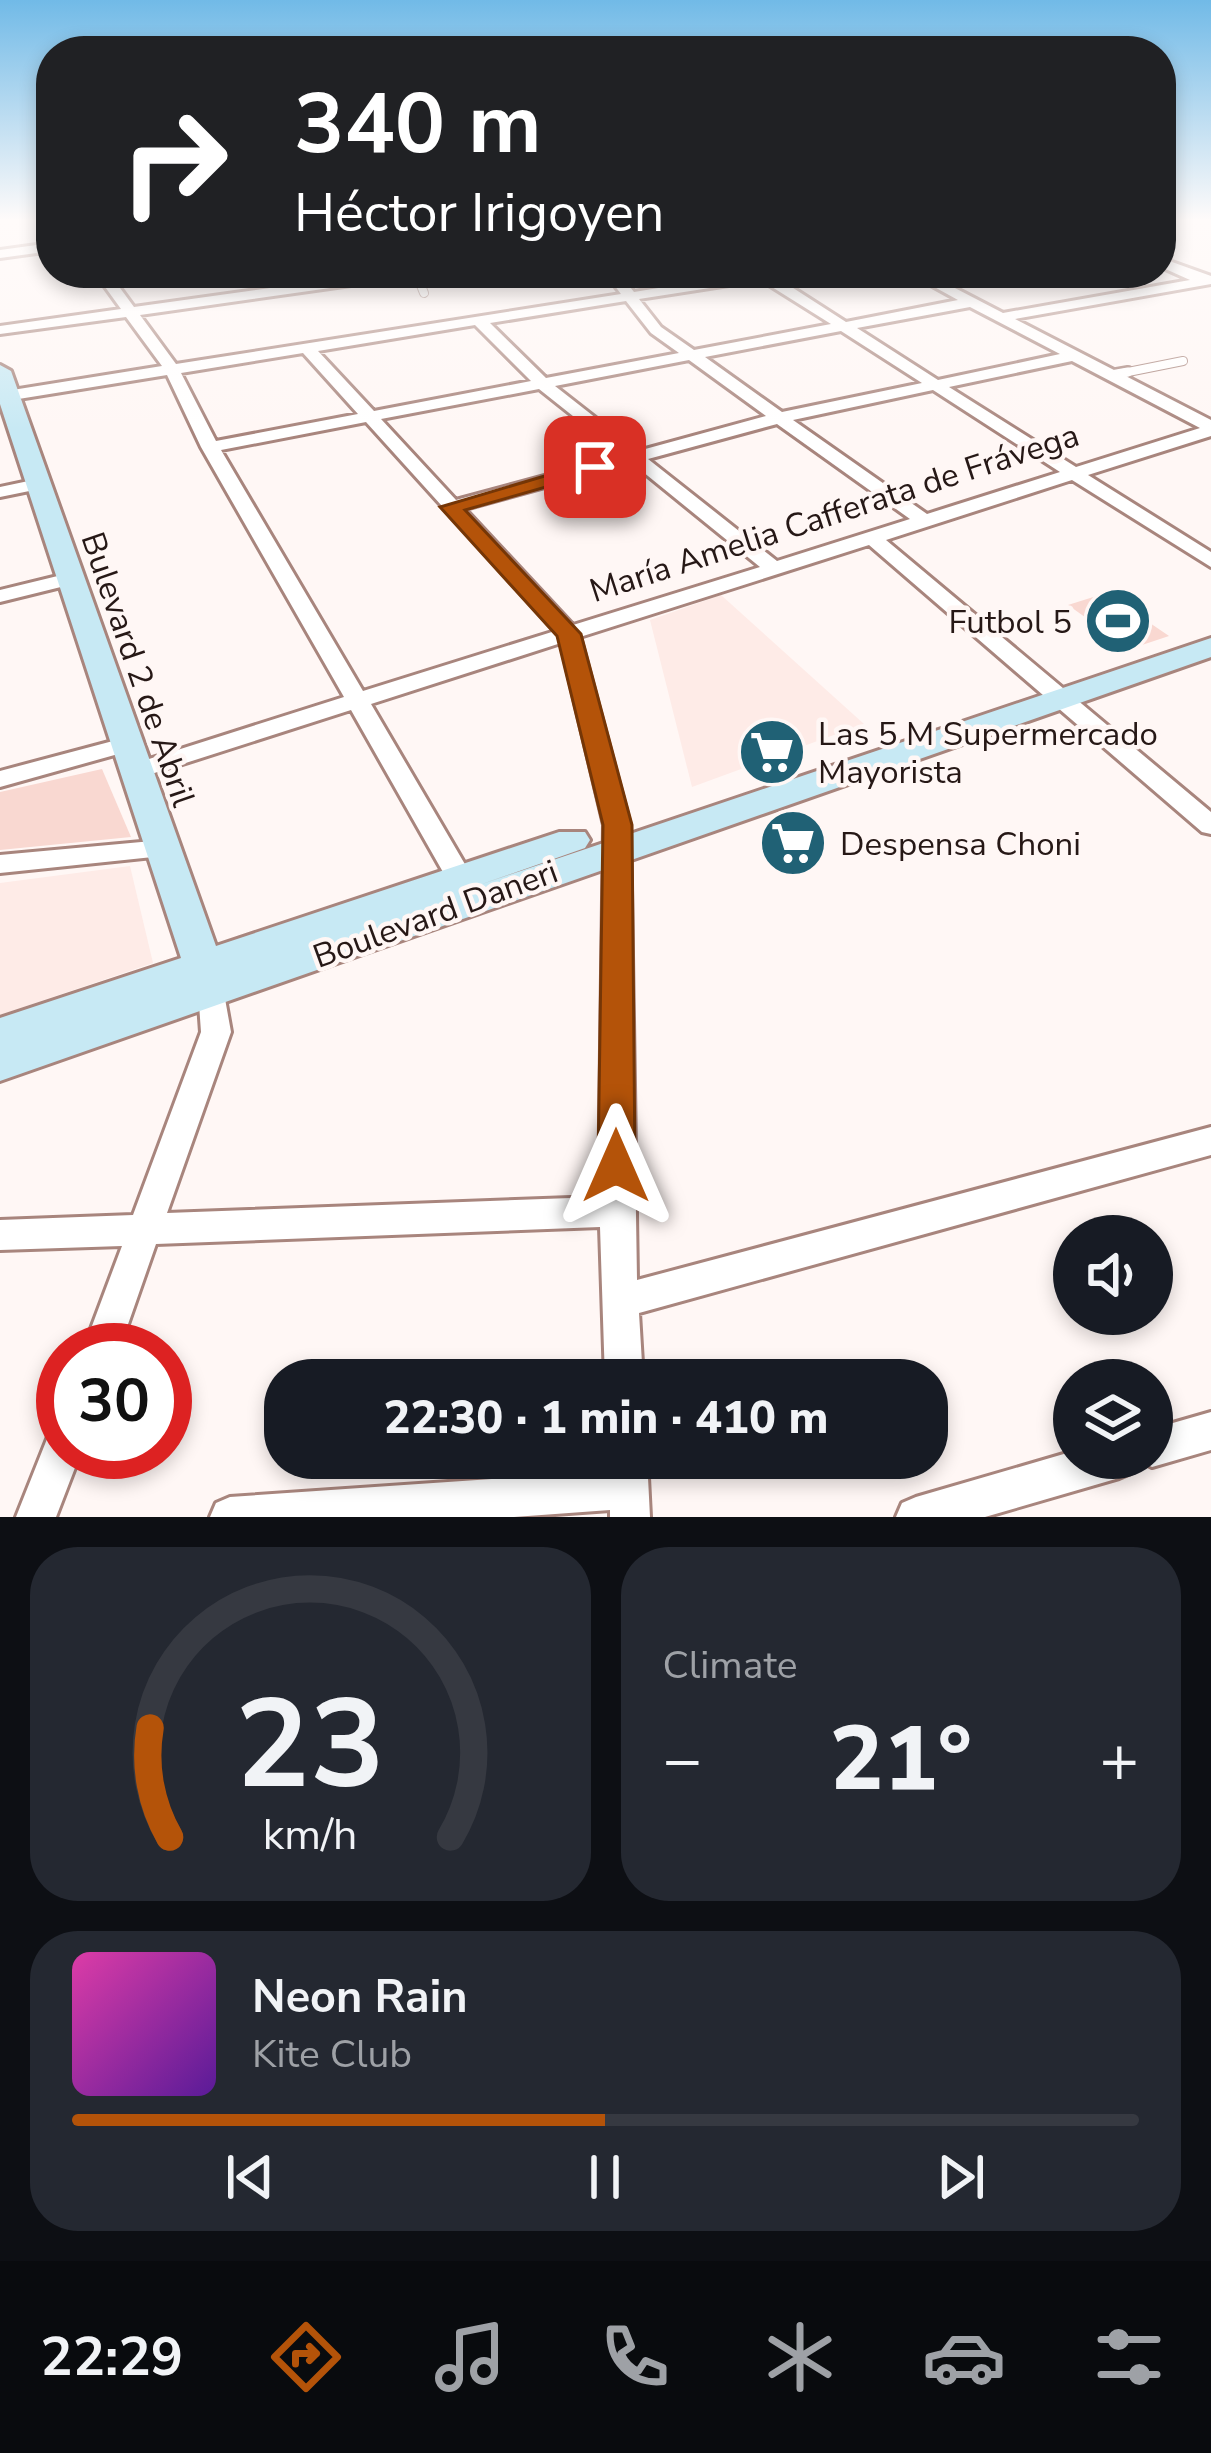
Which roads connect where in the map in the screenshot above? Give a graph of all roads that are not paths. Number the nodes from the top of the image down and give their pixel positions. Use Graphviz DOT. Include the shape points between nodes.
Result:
graph roads {
  1 [pos="115,291"];
  2 [pos="236,291"];
  3 [pos="623,291"];
  4 [pos="654,291"];
  5 [pos="790,291"];
  6 [pos="950,291"];
  7 [pos="1153,291"];
  8 [pos="626,295"];
  9 [pos="972,302"];
  10 [pos="130,311"];
  11 [pos="1002,317"];
  12 [pos="477,319"];
  13 [pos="841,327"];
  14 [pos="0,330"];
  15 [pos="306,346"];
  16 [pos="690,356"];
  17 [pos="1073,356"];
  18 [pos="1183,362"];
  19 [pos="171,368"];
  20 [pos="1111,375"];
  21 [pos="543,384"];
  22 [pos="930,385"];
  23 [pos="2,388"];
  24 [pos="366,417"];
  25 [pos="779,418"];
  26 [pos="1211,429"];
  27 [pos="210,447"];
  28 [pos="631,457"];
  29 [pos="1072,474"];
  30 [pos="38,484"];
  31 [pos="0,492"];
  32 [pos="451,507"];
  33 [pos="924,521"];
  34 [pos="872,538"];
  35 [pos="1211,561"];
  36 [pos="774,568"];
  37 [pos="70,579"];
  38 [pos="0,596"];
  39 [pos="569,634"];
  40 [pos="1210,634"];
  41 [pos="1052,689"];
  42 [pos="356,701"];
  43 [pos="132,758"];
  44 [pos="0,779"];
  45 [pos="1211,826"];
  46 [pos="616,837"];
  47 [pos="163,849"];
  48 [pos="0,864"];
  49 [pos="466,888"];
  50 [pos="208,978"];
  51 [pos="6,1047"];
  52 [pos="1211,1141"];
  53 [pos="616,1211"];
  54 [pos="149,1228"];
  55 [pos="0,1235"];
  56 [pos="620,1300"];
  57 [pos="112,1323"];
  58 [pos="623,1359"];
  59 [pos="1211,1431"];
  60 [pos="1173,1442"];
  61 [pos="1053,1477"];
  62 [pos="51,1479"];
  63 [pos="628,1488"];
  64 [pos="36,1517"];
  65 [pos="230,1517"];
  66 [pos="916,1517"];
  1 -- 10 [label="street"];
  2 -- 10 [label="street"];
  3 -- 8 [label="street"];
  4 -- 8 [label="street"];
  5 -- 13 [label="street"];
  6 -- 9 [label="street"];
  7 -- 11 [label="street"];
  8 -- 12 [label="street"];
  8 -- 16 [label="street"];
  9 -- 11 [label="street"];
  9 -- 13 [label="street"];
  10 -- 14 [label="street"];
  10 -- 19 [label="street"];
  11 -- 17 [label="street"];
  12 -- 15 [label="street"];
  12 -- 21 [label="street"];
  13 -- 16 [label="street"];
  13 -- 22 [label="street"];
  15 -- 19 [label="street"];
  15 -- 24 [label="street"];
  16 -- 21 [label="street"];
  16 -- 25 [label="street"];
  17 -- 20 [label="street"];
  17 -- 22 [label="street"];
  18 -- 20 [label="lane"];
  19 -- 23 [label="street"];
  19 -- 27 [label="street"];
  20 -- 26 [label="street"];
  21 -- 24 [label="street"];
  21 -- 28 [label="street"];
  22 -- 25 [label="street"];
  22 -- 29 [label="street"];
  23 -- 30 [label="main road, Bulevard 2 de Abril"];
  24 -- 27 [label="street"];
  24 -- 32 [label="street"];
  25 -- 28 [label="street"];
  25 -- 33 [label="street"];
  26 -- 29 [label="street, María Amelia Cafferata de Frávega"];
  27 -- 42 [label="street"];
  28 -- 32 [label="street"];
  28 -- 36 [label="street"];
  29 -- 33 [label="street, María Amelia Cafferata de Frávega"];
  29 -- 35 [label="street"];
  30 -- 31 [label="street"];
  30 -- 37 [label="main road, Bulevard 2 de Abril"];
  32 -- 39 [label="street"];
  33 -- 34 [label="street, María Amelia Cafferata de Frávega"];
  34 -- 36 [label="street, María Amelia Cafferata de Frávega"];
  34 -- 41 [label="street"];
  36 -- 39 [label="street, María Amelia Cafferata de Frávega"];
  37 -- 38 [label="street"];
  37 -- 43 [label="main road, Bulevard 2 de Abril"];
  39 -- 42 [label="street, María Amelia Cafferata de Frávega"];
  39 -- 46 [label="street"];
  40 -- 41 [label="main road, Boulevard Daneri"];
  41 -- 45 [label="street"];
  41 -- 46 [label="main road, Boulevard Daneri"];
  42 -- 43 [label="street, María Amelia Cafferata de Frávega"];
  42 -- 49 [label="street"];
  43 -- 44 [label="street, María Amelia Cafferata de Frávega"];
  43 -- 47 [label="main road, Bulevard 2 de Abril"];
  46 -- 49 [label="main road, Boulevard Daneri"];
  46 -- 53 [label="street"];
  47 -- 48 [label="street"];
  47 -- 50 [label="main road, Bulevard 2 de Abril"];
  49 -- 50 [label="main road, Boulevard Daneri"];
  50 -- 51 [label="main road, Boulevard Daneri"];
  50 -- 54 [label="street" via="216,1032"];
  52 -- 56 [label="street"];
  53 -- 54 [label="street"];
  53 -- 56 [label="street"];
  54 -- 55 [label="street"];
  54 -- 57 [label="street"];
  56 -- 58 [label="street"];
  59 -- 60 [label="street"];
  61 -- 66 [label="street"];
  62 -- 64 [label="street"];
  63 -- 65 [label="street"];
}
